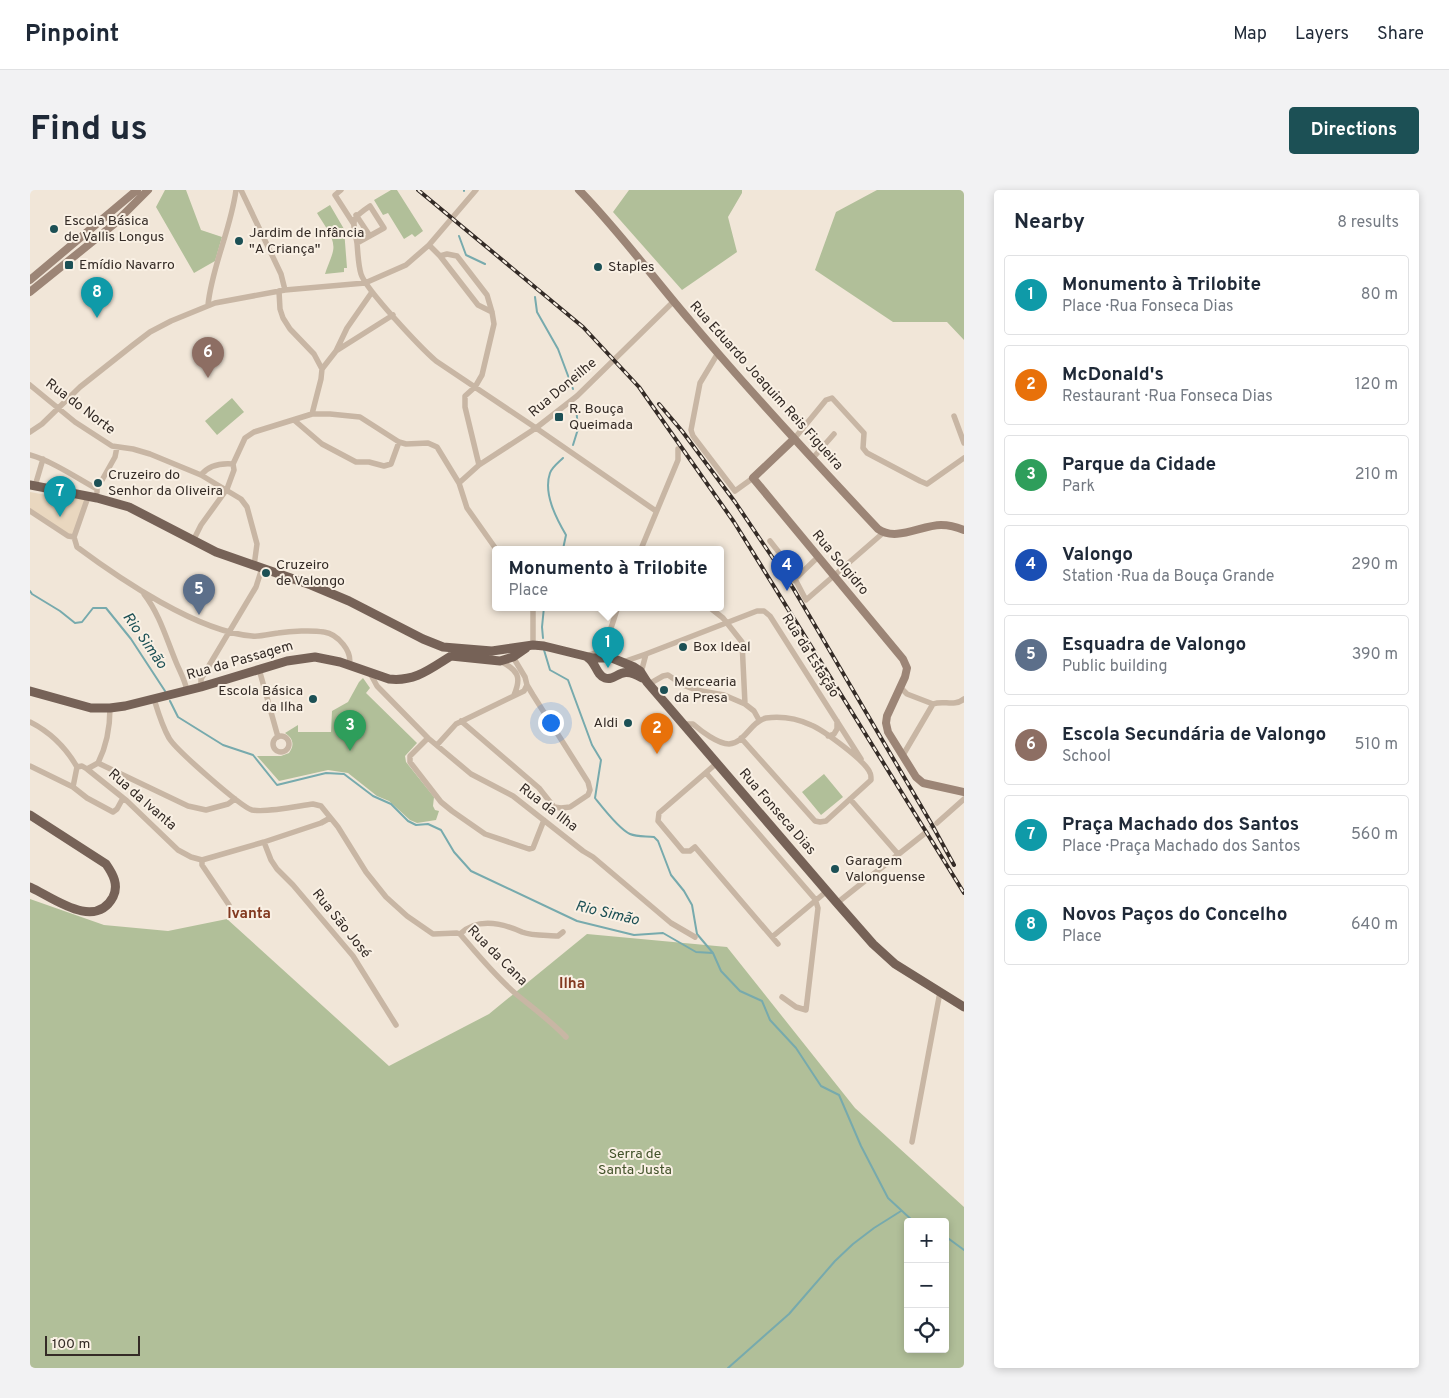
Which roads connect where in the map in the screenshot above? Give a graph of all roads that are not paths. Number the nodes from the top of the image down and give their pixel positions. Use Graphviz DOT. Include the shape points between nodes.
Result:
graph roads {
  1 [pos="137,190"];
  2 [pos="148,190"];
  3 [pos="236,190"];
  4 [pos="241,190"];
  5 [pos="342,190"];
  6 [pos="476,190"];
  7 [pos="579,190"];
  8 [pos="356,215"];
  9 [pos="353,223"];
  10 [pos="95,226"];
  11 [pos="102,234"];
  12 [pos="370,236"];
  13 [pos="357,243"];
  14 [pos="429,245"];
  15 [pos="440,256"];
  16 [pos="30,280"];
  17 [pos="365,283"];
  18 [pos="282,290"];
  19 [pos="30,292"];
  20 [pos="372,292"];
  21 [pos="674,301"];
  22 [pos="208,305"];
  23 [pos="492,312"];
  24 [pos="393,315"];
  25 [pos="336,352"];
  26 [pos="718,353"];
  27 [pos="322,369"];
  28 [pos="30,385"];
  29 [pos="475,386"];
  30 [pos="59,408"];
  31 [pos="312,414"];
  32 [pos="954,416"];
  33 [pos="294,420"];
  34 [pos="536,428"];
  35 [pos="30,432"];
  36 [pos="834,434"];
  37 [pos="794,439"];
  38 [pos="399,442"];
  39 [pos="964,444"];
  40 [pos="117,447"];
  41 [pos="678,449"];
  42 [pos="30,455"];
  43 [pos="812,458"];
  44 [pos="964,458"];
  45 [pos="43,459"];
  46 [pos="233,464"];
  47 [pos="479,465"];
  48 [pos="201,475"];
  49 [pos="753,478"];
  50 [pos="459,483"];
  51 [pos="32,486"];
  52 [pos="227,490"];
  53 [pos="97,494"];
  54 [pos="88,497"];
  55 [pos="30,511"];
  56 [pos="656,511"];
  57 [pos="964,530"];
  58 [pos="883,533"];
  59 [pos="74,537"];
  60 [pos="193,541"];
  61 [pos="770,541"];
  62 [pos="494,546"];
  63 [pos="642,546"];
  64 [pos="818,557"];
  65 [pos="258,567"];
  66 [pos="834,576"];
  67 [pos="794,580"];
  68 [pos="142,591"];
  69 [pos="533,611"];
  70 [pos="616,611"];
  71 [pos="714,611"];
  72 [pos="725,623"];
  73 [pos="229,632"];
  74 [pos="533,645"];
  75 [pos="603,646"];
  76 [pos="452,651"];
  77 [pos="492,651"];
  78 [pos="646,654"];
  79 [pos="585,656"];
  80 [pos="513,657"];
  81 [pos="637,658"];
  82 [pos="608,660"];
  83 [pos="500,661"];
  84 [pos="349,665"];
  85 [pos="259,669"];
  86 [pos="370,673"];
  87 [pos="619,674"];
  88 [pos="644,674"];
  89 [pos="527,685"];
  90 [pos="201,687"];
  91 [pos="901,688"];
  92 [pos="30,691"];
  93 [pos="187,691"];
  94 [pos="514,695"];
  95 [pos="154,699"];
  96 [pos="964,699"];
  97 [pos="745,704"];
  98 [pos="933,704"];
  99 [pos="110,708"];
  100 [pos="759,720"];
  101 [pos="461,721"];
  102 [pos="836,721"];
  103 [pos="30,722"];
  104 [pos="685,724"];
  105 [pos="828,736"];
  106 [pos="278,737"];
  107 [pos="428,738"];
  108 [pos="742,738"];
  109 [pos="437,746"];
  110 [pos="903,755"];
  111 [pos="98,763"];
  112 [pos="717,763"];
  113 [pos="864,765"];
  114 [pos="30,766"];
  115 [pos="76,767"];
  116 [pos="87,769"];
  117 [pos="706,773"];
  118 [pos="726,773"];
  119 [pos="715,782"];
  120 [pos="73,787"];
  121 [pos="964,792"];
  122 [pos="125,799"];
  123 [pos="235,799"];
  124 [pos="850,799"];
  125 [pos="964,799"];
  126 [pos="30,815"];
  127 [pos="330,818"];
  128 [pos="544,820"];
  129 [pos="937,824"];
  130 [pos="924,834"];
  131 [pos="264,842"];
  132 [pos="898,854"];
  133 [pos="202,860"];
  134 [pos="30,887"];
  135 [pos="826,890"];
  136 [pos="815,899"];
  137 [pos="837,903"];
  138 [pos="230,905"];
  139 [pos="564,932"];
  140 [pos="460,934"];
  141 [pos="772,937"];
  142 [pos="695,938"];
  143 [pos="778,944"];
  144 [pos="940,992"];
  145 [pos="782,997"];
  146 [pos="964,1007"];
  147 [pos="396,1025"];
  148 [pos="566,1037"];
  149 [pos="912,1142"];
  1 -- 10 [label="main road"];
  2 -- 11 [label="main road"];
  3 -- 22 [label="street"];
  4 -- 18 [label="street" via="281,274"];
  5 -- 9 [label="street" via="334,195"];
  6 -- 14 [label="street"];
  7 -- 21 [label="main road, Rua Eduardo Joaquim Reis Figueira"];
  8 -- 9 [label="street"];
  8 -- 12 [label="street"];
  8 -- 12 [label="street" via="370,206 384,228"];
  9 -- 13 [label="street"];
  10 -- 11 [label="main road"];
  10 -- 16 [label="main road"];
  11 -- 19 [label="main road"];
  12 -- 13 [label="street"];
  13 -- 17 [label="street"];
  14 -- 15 [label="street"];
  14 -- 17 [label="street" via="406,265"];
  15 -- 23 [label="street" via="478,305"];
  15 -- 23 [label="street" via="457,256 487,295"];
  17 -- 18 [label="street"];
  17 -- 20 [label="street"];
  18 -- 22 [label="street"];
  18 -- 27 [label="street" via="280,309 283,318 314,354"];
  20 -- 24 [label="street"];
  20 -- 25 [label="street" via="346,328"];
  21 -- 26 [label="main road, Rua Eduardo Joaquim Reis Figueira"];
  21 -- 34 [label="street, Rua Doneilhe" via="577,396"];
  22 -- 30 [label="street" via="150,332 80,387"];
  23 -- 29 [label="street" via="494,324 482,375"];
  24 -- 25 [label="street"];
  24 -- 29 [label="street" via="423,350"];
  25 -- 27 [label="street"];
  26 -- 37 [label="main road, Rua Eduardo Joaquim Reis Figueira"];
  26 -- 49 [label="street" via="700,383 691,430 735,491"];
  27 -- 31 [label="street"];
  28 -- 30 [label="street, Rua do Norte"];
  29 -- 34 [label="street"];
  29 -- 47 [label="street" via="465,396 465,407"];
  30 -- 35 [label="street"];
  30 -- 40 [label="street, Rua do Norte" via="74,422"];
  31 -- 33 [label="street"];
  31 -- 38 [label="street" via="360,417"];
  32 -- 39 [label="street"];
  33 -- 38 [label="street" via="322,444 356,462 391,464"];
  33 -- 46 [label="street" via="254,432 246,438"];
  34 -- 47 [label="street, Rua Doneilhe"];
  34 -- 56 [label="street"];
  36 -- 43 [label="street"];
  37 -- 43 [label="main road, Rua Eduardo Joaquim Reis Figueira"];
  37 -- 44 [label="street" via="826,400 832,398 864,433 863,448 867,452 920,481 927,484"];
  37 -- 49 [label="main road"];
  38 -- 50 [label="street" via="428,443 437,447"];
  40 -- 48 [label="street, Rua do Norte" via="150,454"];
  40 -- 53 [label="street"];
  41 -- 56 [label="street" via="678,460"];
  42 -- 45 [label="street"];
  43 -- 58 [label="main road, Rua Eduardo Joaquim Reis Figueira"];
  45 -- 51 [label="street"];
  45 -- 53 [label="street"];
  46 -- 48 [label="street" via="214,466"];
  46 -- 52 [label="street"];
  47 -- 50 [label="street, Rua Doneilhe"];
  48 -- 52 [label="street, Rua do Norte"];
  49 -- 64 [label="main road, Rua Solgidro"];
  50 -- 62 [label="street" via="467,508"];
  51 -- 54 [label="main road"];
  52 -- 60 [label="street"];
  52 -- 65 [label="street, Rua do Norte" via="247,507 257,544"];
  53 -- 54 [label="main road"];
  53 -- 60 [label="main road"];
  54 -- 59 [label="street"];
  55 -- 59 [label="street"];
  56 -- 63 [label="street"];
  57 -- 58 [label="main road" via="940,525"];
  58 -- 66 [label="street"];
  59 -- 68 [label="street" via="76,547"];
  60 -- 65 [label="main road"];
  61 -- 67 [label="street" via="785,560"];
  64 -- 66 [label="main road, Rua Solgidro"];
  64 -- 67 [label="street"];
  65 -- 73 [label="street, Rua do Norte" via="256,587"];
  65 -- 76 [label="main road" via="349,601"];
  66 -- 67 [label="street" via="806,600"];
  66 -- 91 [label="main road, Rua Solgidro" via="903,659 907,668"];
  68 -- 73 [label="street"];
  68 -- 93 [label="street" via="158,615"];
  69 -- 74 [label="street"];
  70 -- 75 [label="street"];
  71 -- 72 [label="street"];
  72 -- 78 [label="street, Rua da Estação"];
  72 -- 97 [label="street" via="742,642"];
  72 -- 102 [label="street, Rua da Estação" via="757,611 764,611 770,616"];
  73 -- 84 [label="street" via="254,636 326,632 340,641 349,653"];
  73 -- 90 [label="street, Rua do Norte" via="201,679"];
  74 -- 77 [label="main road"];
  74 -- 79 [label="main road"];
  74 -- 80 [label="main road"];
  75 -- 79 [label="street" via="596,654"];
  75 -- 82 [label="street"];
  75 -- 82 [label="street"];
  76 -- 77 [label="main road"];
  76 -- 83 [label="main road"];
  76 -- 86 [label="main road, Rua da Passagem" via="406,680"];
  77 -- 80 [label="main road"];
  78 -- 81 [label="street, Rua da Estação"];
  78 -- 88 [label="street"];
  79 -- 82 [label="main road, Rua Fonseca Dias" via="592,660"];
  80 -- 83 [label="main road"];
  80 -- 89 [label="street"];
  81 -- 82 [label="street, Rua da Estação"];
  81 -- 88 [label="street"];
  82 -- 87 [label="main road" via="619,669"];
  82 -- 87 [label="main road, Rua Fonseca Dias" via="602,677"];
  82 -- 88 [label="main road, Rua Fonseca Dias"];
  83 -- 94 [label="street" via="510,666 518,677"];
  84 -- 85 [label="main road, Rua da Passagem" via="315,657"];
  84 -- 86 [label="main road, Rua da Passagem"];
  85 -- 90 [label="main road, Rua da Passagem"];
  85 -- 106 [label="street"];
  86 -- 107 [label="street, Rua da Ilha" via="376,686"];
  87 -- 88 [label="main road, Rua Fonseca Dias"];
  87 -- 88 [label="street" via="630,669"];
  88 -- 97 [label="street" via="668,675 682,685 724,695"];
  88 -- 104 [label="main road, Rua Fonseca Dias"];
  89 -- 94 [label="street" via="524,691"];
  89 -- 101 [label="street" via="588,782 588,795 570,807 554,807 539,788"];
  90 -- 93 [label="main road, Rua da Passagem"];
  91 -- 98 [label="street" via="907,694"];
  91 -- 110 [label="main road, Rua Solgidro" via="886,723"];
  92 -- 99 [label="main road, Rua da Passagem" via="91,708"];
  93 -- 95 [label="main road, Rua da Passagem"];
  94 -- 101 [label="street"];
  95 -- 99 [label="main road, Rua da Passagem"];
  95 -- 123 [label="street, Rua da Cana" via="174,746"];
  96 -- 98 [label="street" via="953,704"];
  97 -- 100 [label="street"];
  98 -- 110 [label="street"];
  99 -- 111 [label="street" via="107,742"];
  100 -- 105 [label="street" via="798,720"];
  100 -- 108 [label="street"];
  101 -- 109 [label="street"];
  102 -- 105 [label="street" via="837,729"];
  102 -- 113 [label="street, Rua da Estação"];
  103 -- 115 [label="street" via="69,752"];
  104 -- 108 [label="street" via="693,724 703,733 725,743 731,744"];
  104 -- 112 [label="main road, Rua Fonseca Dias"];
  105 -- 113 [label="street"];
  107 -- 109 [label="street, Rua da Ilha"];
  107 -- 128 [label="street" via="410,756 410,762 452,811 485,834 529,849 533,848"];
  108 -- 124 [label="street" via="815,821 826,821"];
  109 -- 128 [label="street, Rua da Ilha" via="471,774 513,796"];
  110 -- 121 [label="main road, Rua Solgidro" via="923,783"];
  111 -- 116 [label="street"];
  111 -- 123 [label="street" via="188,806 206,810"];
  112 -- 117 [label="street"];
  112 -- 118 [label="main road, Rua Fonseca Dias"];
  113 -- 124 [label="street" via="871,773 870,780"];
  114 -- 120 [label="street"];
  115 -- 116 [label="street, Rua da Ivanta"];
  115 -- 120 [label="street"];
  116 -- 122 [label="street, Rua da Ivanta"];
  117 -- 119 [label="street"];
  117 -- 141 [label="street" via="660,812 658,821 683,851 695,847"];
  118 -- 119 [label="street"];
  118 -- 135 [label="main road, Rua Fonseca Dias"];
  119 -- 136 [label="street"];
  120 -- 122 [label="street" via="113,812"];
  122 -- 133 [label="street, Rua da Ivanta" via="178,850"];
  123 -- 127 [label="street, Rua da Cana" via="251,809 262,810 313,804 321,806"];
  124 -- 132 [label="street"];
  125 -- 129 [label="street"];
  126 -- 134 [label="main road" via="106,864 114,875 116,886 107,904 87,912 76,911"];
  127 -- 131 [label="street"];
  127 -- 140 [label="street, Rua da Cana" via="366,872 407,916 432,934"];
  128 -- 142 [label="street, Rua da Ilha" via="593,856 671,924"];
  130 -- 132 [label="street"];
  131 -- 133 [label="street"];
  131 -- 147 [label="street, Rua São José" via="277,869 354,956"];
  132 -- 137 [label="street"];
  133 -- 138 [label="street"];
  135 -- 136 [label="street"];
  135 -- 137 [label="main road, Rua Fonseca Dias"];
  136 -- 141 [label="street"];
  136 -- 145 [label="street" via="818,908 806,1010"];
  137 -- 144 [label="main road, Rua Fonseca Dias" via="884,956"];
  139 -- 140 [label="street" via="558,936 479,923"];
  140 -- 148 [label="street, Rua da Cana" via="487,967"];
  141 -- 143 [label="street"];
  144 -- 146 [label="main road, Rua Fonseca Dias"];
  144 -- 149 [label="street"];
}
